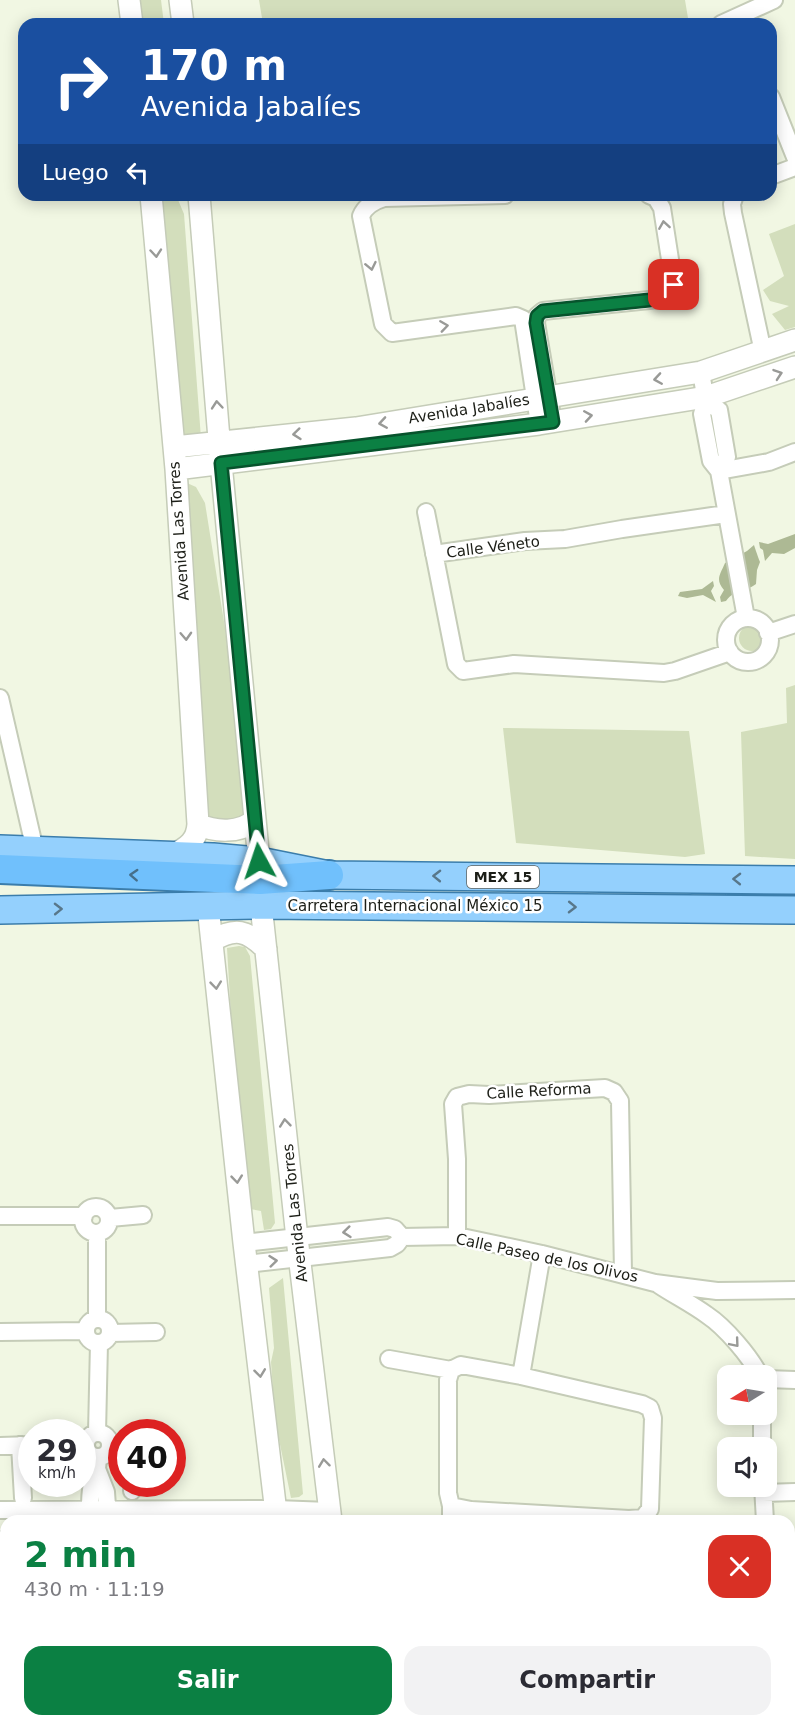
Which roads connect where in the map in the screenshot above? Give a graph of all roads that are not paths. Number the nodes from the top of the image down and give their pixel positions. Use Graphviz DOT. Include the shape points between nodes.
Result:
graph roads {
  1 [pos="129,0"];
  2 [pos="180,0"];
  3 [pos="774,0"];
  4 [pos="131,18"];
  5 [pos="182,18"];
  6 [pos="734,18"];
  7 [pos="777,113"];
  8 [pos="795,157"];
  9 [pos="795,167"];
  10 [pos="777,174"];
  11 [pos="152,201"];
  12 [pos="200,201"];
  13 [pos="374,201"];
  14 [pos="658,201"];
  15 [pos="733,201"];
  16 [pos="529,316"];
  17 [pos="795,340"];
  18 [pos="763,352"];
  19 [pos="795,367"];
  20 [pos="701,372"];
  21 [pos="542,398"];
  22 [pos="706,400"];
  23 [pos="546,423"];
  24 [pos="174,447"];
  25 [pos="795,452"];
  26 [pos="221,453"];
  27 [pos="176,470"];
  28 [pos="719,471"];
  29 [pos="426,512"];
  30 [pos="726,514"];
  31 [pos="434,554"];
  32 [pos="744,610"];
  33 [pos="795,624"];
  34 [pos="768,633"];
  35 [pos="730,652"];
  36 [pos="0,698"];
  37 [pos="255,819"];
  38 [pos="198,824"];
  39 [pos="0,849"];
  40 [pos="35,850"];
  41 [pos="173,855"];
  42 [pos="259,861"];
  43 [pos="0,869"];
  44 [pos="329,875"];
  45 [pos="795,880"];
  46 [pos="261,905"];
  47 [pos="208,906"];
  48 [pos="0,910"];
  49 [pos="795,910"];
  50 [pos="212,941"];
  51 [pos="266,949"];
  52 [pos="143,1215"];
  53 [pos="0,1216"];
  54 [pos="84,1216"];
  55 [pos="110,1218"];
  56 [pos="97,1233"];
  57 [pos="457,1236"];
  58 [pos="244,1243"];
  59 [pos="298,1249"];
  60 [pos="542,1254"];
  61 [pos="246,1264"];
  62 [pos="624,1273"];
  63 [pos="656,1282"];
  64 [pos="795,1290"];
  65 [pos="717,1291"];
  66 [pos="709,1315"];
  67 [pos="97,1318"];
  68 [pos="86,1331"];
  69 [pos="0,1332"];
  70 [pos="156,1332"];
  71 [pos="104,1338"];
  72 [pos="389,1359"];
  73 [pos="753,1365"];
  74 [pos="451,1370"];
  75 [pos="521,1376"];
  76 [pos="777,1379"];
  77 [pos="795,1380"];
  78 [pos="99,1443"];
  79 [pos="18,1445"];
  80 [pos="0,1446"];
  81 [pos="97,1463"];
  82 [pos="777,1491"];
  83 [pos="795,1492"];
  84 [pos="763,1497"];
  85 [pos="0,1510"];
  86 [pos="451,1513"];
  87 [pos="90,1515"];
  88 [pos="108,1515"];
  89 [pos="276,1515"];
  90 [pos="330,1515"];
  91 [pos="556,1515"];
  92 [pos="645,1515"];
  93 [pos="765,1515"];
  1 -- 4 [label="street"];
  2 -- 5 [label="street"];
  3 -- 6 [label="street"];
  7 -- 8 [label="street"];
  9 -- 10 [label="street"];
  11 -- 24 [label="street, Avenida Las Torres, one-way"];
  26 -- 12 [label="street, one-way"];
  13 -- 16 [label="street, one-way" via="361,216 383,324 392,333"];
  16 -- 14 [label="street, one-way" via="543,311 659,299 670,293 674,285"];
  15 -- 18 [label="street"];
  16 -- 21 [label="street" via="536,323"];
  17 -- 18 [label="street, Avenida Jabalíes"];
  18 -- 20 [label="street, Avenida Jabalíes"];
  22 -- 19 [label="street, Avenida Jabalíes, one-way"];
  20 -- 21 [label="street, Avenida Jabalíes, one-way"];
  20 -- 22 [label="street"];
  21 -- 23 [label="street"];
  21 -- 26 [label="street, Avenida Jabalíes, one-way"];
  23 -- 22 [label="street, Avenida Jabalíes, one-way"];
  22 -- 28 [label="street" via="702,414 711,462"];
  23 -- 26 [label="street, Avenida Jabalíes"];
  24 -- 26 [label="street, Avenida Jabalíes"];
  24 -- 27 [label="street, Avenida Las Torres"];
  25 -- 28 [label="street" via="762,464"];
  26 -- 27 [label="street, Avenida Jabalíes"];
  26 -- 37 [label="street"];
  27 -- 38 [label="street, Avenida Las Torres, one-way"];
  28 -- 30 [label="street"];
  29 -- 31 [label="street"];
  30 -- 31 [label="street, Calle Véneto"];
  30 -- 32 [label="street"];
  31 -- 35 [label="street, Calle Véneto" via="456,664 463,671 514,664 664,673"];
  32 -- 34 [label="street"];
  32 -- 35 [label="street" via="728,630"];
  33 -- 34 [label="street"];
  34 -- 35 [label="street" via="765,652 754,660 741,660"];
  36 -- 40 [label="street"];
  37 -- 38 [label="street" via="248,825 220,830"];
  37 -- 42 [label="street"];
  38 -- 41 [label="street" via="191,844"];
  39 -- 40 [label="main road, MEX 15"];
  40 -- 41 [label="main road, MEX 15"];
  41 -- 42 [label="main road, Carretera Internacional México 15 / MEX 15"];
  42 -- 44 [label="main road, Carretera Internacional México 15 / MEX 15"];
  44 -- 43 [label="highway, MEX 15, one-way" via="260,880"];
  45 -- 44 [label="main road, Carretera Internacional México 15 / MEX 15, one-way"];
  46 -- 47 [label="main road, Carretera Internacional México 15 / MEX 15"];
  46 -- 49 [label="main road, Carretera Internacional México 15 / MEX 15, one-way"];
  46 -- 51 [label="street, Avenida Las Torres"];
  48 -- 47 [label="main road, Carretera Internacional México 15 / MEX 15, one-way"];
  47 -- 50 [label="street"];
  50 -- 51 [label="street" via="225,933 241,932 254,936"];
  50 -- 58 [label="street, one-way"];
  59 -- 51 [label="street, Avenida Las Torres, one-way"];
  52 -- 55 [label="street"];
  53 -- 54 [label="street"];
  54 -- 55 [label="street" via="87,1210 101,1207"];
  54 -- 56 [label="street" via="86,1228"];
  55 -- 56 [label="street" via="104,1231"];
  56 -- 67 [label="street"];
  57 -- 59 [label="street, Calle Paseo de los Olivos" via="402,1237 390,1248"];
  57 -- 60 [label="street, Calle Paseo de los Olivos"];
  57 -- 62 [label="street, Calle Reforma" via="453,1104 457,1097 605,1088 620,1101"];
  58 -- 59 [label="street, Calle Paseo de los Olivos"];
  58 -- 61 [label="street"];
  61 -- 59 [label="street, one-way"];
  90 -- 59 [label="street, Avenida Las Torres, one-way"];
  60 -- 62 [label="street, Calle Paseo de los Olivos"];
  60 -- 75 [label="street"];
  61 -- 89 [label="street, one-way"];
  62 -- 63 [label="street, Calle Paseo de los Olivos"];
  63 -- 65 [label="street"];
  63 -- 66 [label="street"];
  64 -- 65 [label="street"];
  65 -- 66 [label="street" via="707,1301"];
  66 -- 73 [label="street, one-way"];
  67 -- 68 [label="street"];
  67 -- 71 [label="street" via="108,1325"];
  68 -- 69 [label="street"];
  68 -- 71 [label="street" via="93,1342"];
  70 -- 71 [label="street"];
  71 -- 78 [label="street"];
  72 -- 74 [label="street"];
  74 -- 75 [label="street" via="461,1365"];
  74 -- 86 [label="street"];
  75 -- 92 [label="street" via="650,1408 650,1509"];
  76 -- 77 [label="street"];
  78 -- 81 [label="street" via="90,1456"];
  79 -- 80 [label="street"];
  81 -- 87 [label="street"];
  81 -- 88 [label="street"];
  82 -- 83 [label="street"];
  84 -- 93 [label="street"];
  85 -- 87 [label="street"];
  86 -- 91 [label="street"];
  87 -- 88 [label="street"];
  88 -- 89 [label="street"];
}
